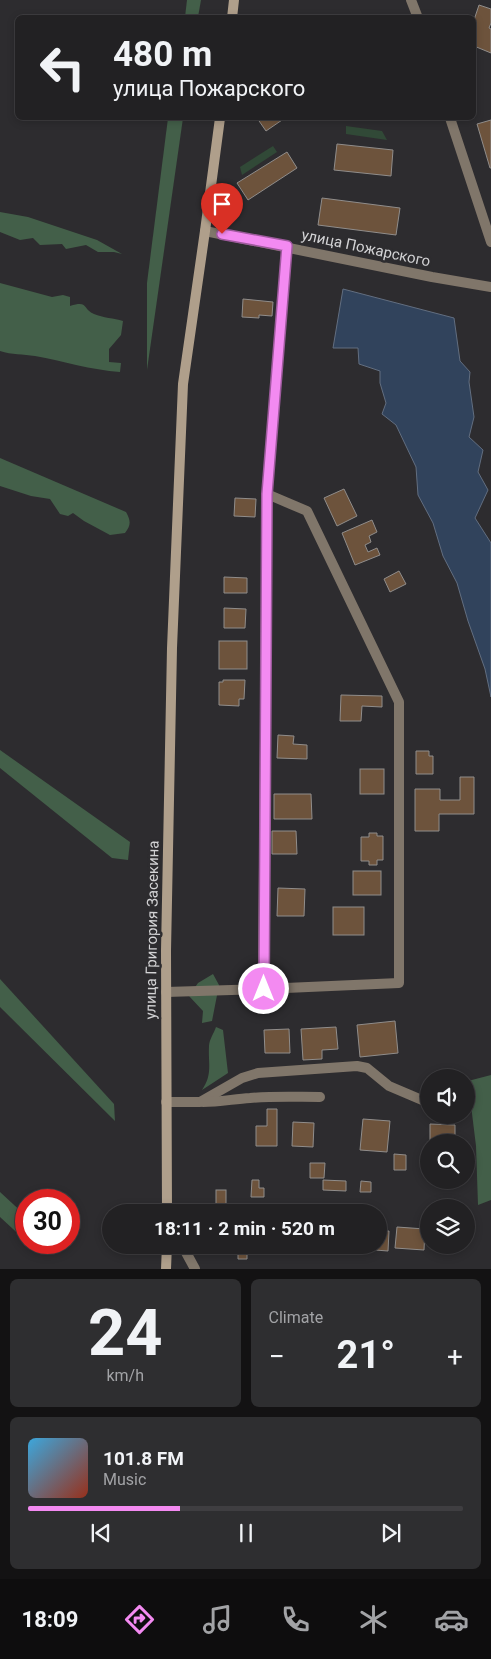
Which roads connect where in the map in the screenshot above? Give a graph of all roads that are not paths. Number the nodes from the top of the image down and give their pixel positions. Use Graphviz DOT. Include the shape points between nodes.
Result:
graph roads {
  1 [pos="234,0"];
  2 [pos="412,0"];
  3 [pos="232,15"];
  4 [pos="417,15"];
  5 [pos="220,120"];
  6 [pos="451,120"];
  7 [pos="205,231"];
  8 [pos="491,242"];
  9 [pos="287,246"];
  10 [pos="491,287"];
  11 [pos="267,494"];
  12 [pos="264,989"];
  13 [pos="166,992"];
  14 [pos="320,1097"];
  15 [pos="420,1099"];
  16 [pos="166,1102"];
  17 [pos="200,1102"];
  18 [pos="167,1204"];
  19 [pos="167,1254"];
  20 [pos="187,1254"];
  21 [pos="166,1269"];
  22 [pos="195,1269"];
  1 -- 3 [label="main road"];
  2 -- 4 [label="street"];
  5 -- 7 [label="main road, улица Григория Засекина"];
  6 -- 8 [label="street"];
  7 -- 9 [label="street, улица Пожарского"];
  7 -- 13 [label="main road, улица Григория Засекина" via="183,384 172,648"];
  9 -- 10 [label="street, улица Пожарского"];
  9 -- 11 [label="street"];
  11 -- 12 [label="street"];
  11 -- 12 [label="street" via="307,511 398,702 400,983"];
  12 -- 13 [label="street"];
  13 -- 16 [label="main road, улица Григория Засекина"];
  14 -- 17 [label="street" via="273,1096"];
  15 -- 17 [label="street" via="389,1086 367,1068 357,1066 258,1073 242,1078"];
  16 -- 17 [label="street"];
  16 -- 18 [label="main road, улица Григория Засекина"];
  19 -- 21 [label="main road"];
  20 -- 22 [label="street"];
}
